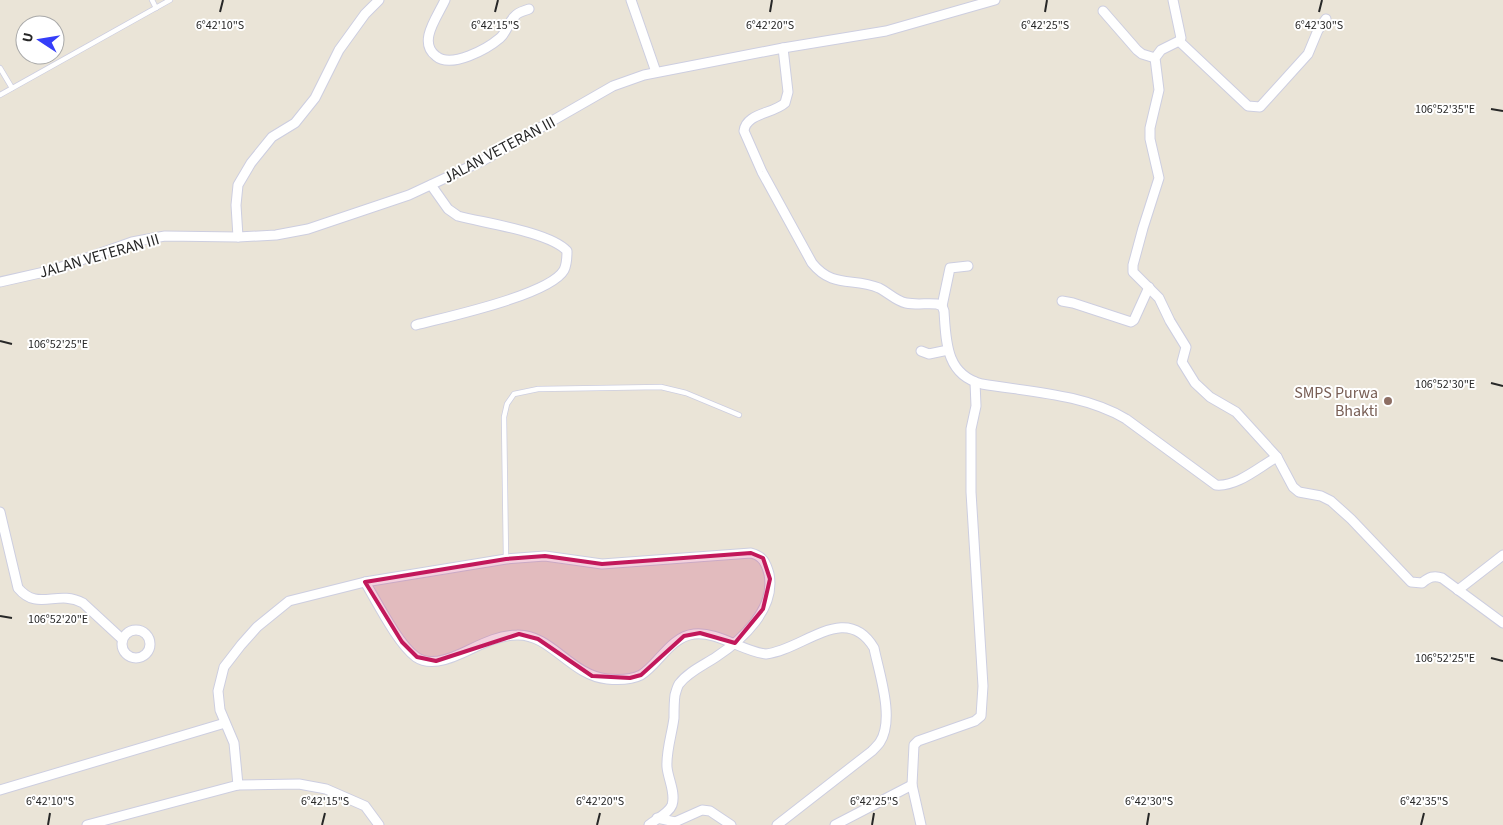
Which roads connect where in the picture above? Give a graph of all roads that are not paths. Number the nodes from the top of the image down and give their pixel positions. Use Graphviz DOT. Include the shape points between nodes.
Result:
graph roads {
  1 [pos="152,0"];
  2 [pos="170,0"];
  3 [pos="379,0"];
  4 [pos="445,0"];
  5 [pos="631,0"];
  6 [pos="995,0"];
  7 [pos="1173,0"];
  8 [pos="156,8"];
  9 [pos="529,10"];
  10 [pos="1103,11"];
  11 [pos="1326,19"];
  12 [pos="1179,41"];
  13 [pos="783,48"];
  14 [pos="1156,58"];
  15 [pos="0,68"];
  16 [pos="656,72"];
  17 [pos="12,88"];
  18 [pos="0,95"];
  19 [pos="432,184"];
  20 [pos="238,237"];
  21 [pos="968,266"];
  22 [pos="0,282"];
  23 [pos="1149,288"];
  24 [pos="1062,301"];
  25 [pos="942,306"];
  26 [pos="416,325"];
  27 [pos="948,350"];
  28 [pos="921,351"];
  29 [pos="975,382"];
  30 [pos="739,414"];
  31 [pos="1277,457"];
  32 [pos="0,512"];
  33 [pos="1503,555"];
  34 [pos="506,559"];
  35 [pos="365,582"];
  36 [pos="1458,590"];
  37 [pos="1503,623"];
  38 [pos="122,639"];
  39 [pos="736,643"];
  40 [pos="226,723"];
  41 [pos="912,784"];
  42 [pos="238,785"];
  43 [pos="0,790"];
  44 [pos="658,818"];
  45 [pos="88,825"];
  46 [pos="379,825"];
  47 [pos="649,825"];
  48 [pos="731,825"];
  49 [pos="777,825"];
  50 [pos="835,825"];
  51 [pos="921,825"];
  1 -- 8 [label="lane"];
  2 -- 8 [label="lane"];
  3 -- 20 [label="street" via="339,50 315,98 295,123 272,137 238,185"];
  4 -- 9 [label="street" via="428,38 429,48 436,57 447,60 470,56 500,38 516,14"];
  5 -- 16 [label="street"];
  6 -- 13 [label="street, JALAN VETERAN III" via="886,31"];
  7 -- 12 [label="street" via="1181,33"];
  8 -- 17 [label="lane"];
  10 -- 14 [label="street" via="1137,50"];
  11 -- 12 [label="street" via="1308,54 1260,107 1248,106"];
  12 -- 14 [label="street" via="1161,50"];
  13 -- 16 [label="street, JALAN VETERAN III"];
  13 -- 25 [label="street" via="788,92 785,104 747,122 744,132 762,172 812,262 825,275 841,282 870,285 905,303"];
  14 -- 23 [label="street" via="1159,90 1150,138 1159,178 1133,265 1133,272"];
  15 -- 17 [label="lane"];
  16 -- 19 [label="street, JALAN VETERAN III" via="613,86 484,160"];
  17 -- 18 [label="lane"];
  19 -- 20 [label="street, JALAN VETERAN III" via="374,208 308,229"];
  19 -- 26 [label="street" via="448,209 458,216 561,243 567,251 567,260 564,270 550,283 506,302"];
  20 -- 22 [label="street, JALAN VETERAN III" via="165,236 148,239 53,270"];
  21 -- 25 [label="street" via="950,268"];
  23 -- 24 [label="street" via="1131,322"];
  23 -- 31 [label="street" via="1159,298 1186,346 1182,362 1194,383 1236,412"];
  25 -- 27 [label="street"];
  27 -- 28 [label="street" via="929,354"];
  27 -- 29 [label="street" via="963,375"];
  29 -- 31 [label="street" via="1086,401 1110,410 1216,485 1232,483"];
  29 -- 41 [label="street" via="971,492 983,708 975,721 914,745"];
  30 -- 34 [label="lane" via="686,393 661,387 538,389 514,394 504,417"];
  31 -- 36 [label="street" via="1293,487 1299,492 1331,501 1411,582 1422,583 1436,576"];
  32 -- 38 [label="street" via="21,593 34,600 77,600"];
  33 -- 36 [label="street"];
  34 -- 35 [label="street"];
  34 -- 39 [label="street" via="545,556 602,564 757,555 763,558 768,569 768,596 751,627"];
  35 -- 39 [label="street" via="402,642 426,661 449,660 486,642 519,634 538,639 592,676 618,680 641,675 684,636 708,634"];
  35 -- 40 [label="street" via="289,601 257,627 224,667 218,691 220,710"];
  36 -- 37 [label="street"];
  39 -- 44 [label="street" via="679,684 675,693 667,760 672,804"];
  39 -- 49 [label="street" via="761,654 774,653 830,629 844,627 860,632 874,648 887,711 881,741"];
  40 -- 42 [label="street" via="234,743"];
  40 -- 43 [label="street"];
  41 -- 50 [label="street"];
  41 -- 51 [label="street"];
  42 -- 45 [label="street"];
  42 -- 46 [label="street" via="299,784 326,790 365,806"];
  44 -- 47 [label="street"];
  44 -- 48 [label="street" via="675,822 702,810"];
}
